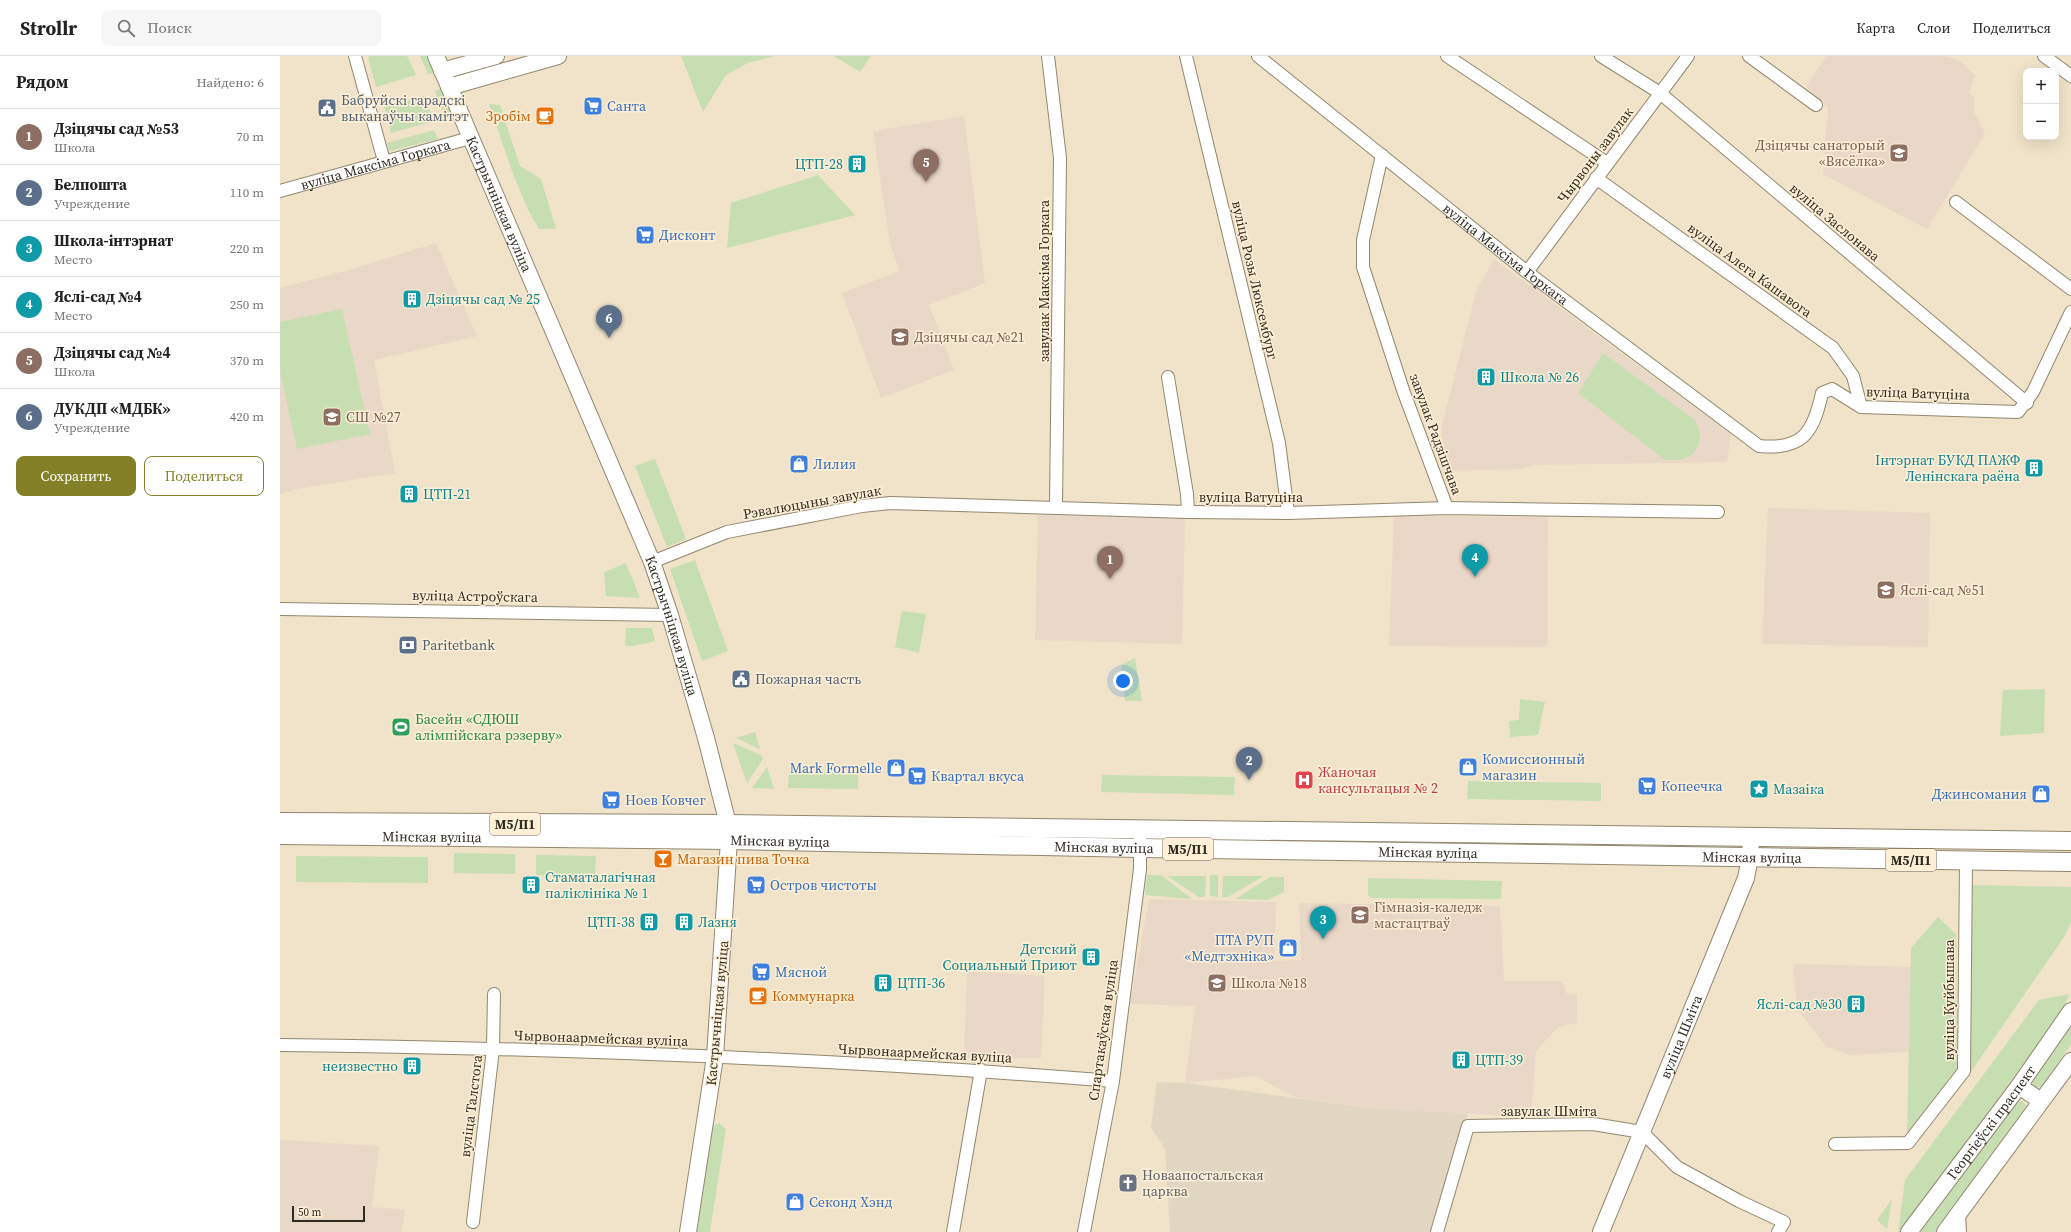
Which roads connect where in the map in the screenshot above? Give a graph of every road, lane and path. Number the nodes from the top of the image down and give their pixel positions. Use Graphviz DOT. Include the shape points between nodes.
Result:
graph roads {
  1 [pos="354,56"];
  2 [pos="496,56"];
  3 [pos="558,56"];
  4 [pos="1048,56"];
  5 [pos="1186,56"];
  6 [pos="1258,56"];
  7 [pos="1447,56"];
  8 [pos="1601,56"];
  9 [pos="1688,56"];
  10 [pos="2044,56"];
  11 [pos="1752,57"];
  12 [pos="439,63"];
  13 [pos="2071,76"];
  14 [pos="449,87"];
  15 [pos="1660,93"];
  16 [pos="1816,105"];
  17 [pos="470,138"];
  18 [pos="1382,154"];
  19 [pos="384,161"];
  20 [pos="1607,163"];
  21 [pos="1596,178"];
  22 [pos="280,191"];
  23 [pos="1956,202"];
  24 [pos="1527,272"];
  25 [pos="2071,289"];
  26 [pos="2071,312"];
  27 [pos="1168,377"];
  28 [pos="2027,403"];
  29 [pos="1860,407"];
  30 [pos="1759,446"];
  31 [pos="1056,507"];
  32 [pos="1447,508"];
  33 [pos="1188,512"];
  34 [pos="1718,512"];
  35 [pos="1288,513"];
  36 [pos="652,562"];
  37 [pos="280,609"];
  38 [pos="670,615"];
  39 [pos="280,822"];
  40 [pos="1140,830"];
  41 [pos="728,832"];
  42 [pos="280,835"];
  43 [pos="1751,838"];
  44 [pos="2071,841"];
  45 [pos="1140,848"];
  46 [pos="1750,858"];
  47 [pos="1966,861"];
  48 [pos="2071,862"];
  49 [pos="494,994"];
  50 [pos="2071,1011"];
  51 [pos="280,1045"];
  52 [pos="493,1049"];
  53 [pos="715,1057"];
  54 [pos="2071,1061"];
  55 [pos="981,1070"];
  56 [pos="1113,1081"];
  57 [pos="2019,1086"];
  58 [pos="2041,1102"];
  59 [pos="1642,1132"];
  60 [pos="1835,1144"];
  61 [pos="1959,1214"];
  62 [pos="473,1222"];
  63 [pos="1781,1227"];
  64 [pos="688,1232"];
  65 [pos="953,1232"];
  66 [pos="1084,1232"];
  67 [pos="1437,1232"];
  68 [pos="1601,1232"];
  69 [pos="1909,1232"];
  70 [pos="1945,1232"];
  71 [pos="1960,1232"];
  1 -- 19 [label="street"];
  2 -- 12 [label="main road"];
  3 -- 14 [label="main road"];
  4 -- 31 [label="street, завулак Максіма Горкага" via="1060,158"];
  5 -- 35 [label="street, вуліца Розы Люксембург" via="1279,443"];
  6 -- 18 [label="street, вуліца Максіма Горкага"];
  7 -- 20 [label="street"];
  8 -- 15 [label="street, вуліца Заслонава"];
  9 -- 15 [label="street, Чырвоны завулак"];
  10 -- 13 [label="street"];
  11 -- 16 [label="street"];
  12 -- 14 [label="main road, Кастрычніцкая вуліца"];
  14 -- 17 [label="main road, Кастрычніцкая вуліца"];
  15 -- 20 [label="street, Чырвоны завулак"];
  15 -- 28 [label="street, вуліца Заслонава"];
  17 -- 19 [label="street, вуліца Максіма Горкага"];
  17 -- 36 [label="main road, Кастрычніцкая вуліца"];
  18 -- 24 [label="street, вуліца Максіма Горкага"];
  18 -- 32 [label="street, завулак Радзішчава" via="1363,240 1363,267 1403,390"];
  19 -- 22 [label="street, вуліца Максіма Горкага"];
  20 -- 21 [label="street, Чырвоны завулак"];
  21 -- 24 [label="street, Чырвоны завулак"];
  21 -- 29 [label="street, вуліца Алега Кашавога" via="1833,348 1853,376"];
  23 -- 25 [label="street"];
  24 -- 30 [label="street, вуліца Максіма Горкага"];
  26 -- 28 [label="street"];
  27 -- 33 [label="street"];
  28 -- 29 [label="street, вуліца Ватуціна" via="2018,412"];
  29 -- 30 [label="street, вуліца Ватуціна" via="1832,389 1822,393 1816,414 1804,436 1792,445 1778,448"];
  31 -- 33 [label="street, вуліца Ватуціна"];
  31 -- 36 [label="street, Рэвалюцыны завулак" via="890,503 862,506 727,532"];
  32 -- 34 [label="street, завулак Радзішчава"];
  32 -- 35 [label="street, вуліца Ватуціна"];
  33 -- 35 [label="street, вуліца Ватуціна"];
  36 -- 38 [label="main road, Кастрычніцкая вуліца"];
  37 -- 38 [label="street, вуліца Астроўскага"];
  38 -- 41 [label="main road, Кастрычніцкая вуліца" via="703,726"];
  39 -- 41 [label="main road, Мінская вуліца / М5/П1"];
  40 -- 41 [label="main road, Мінская вуліца / М5/П1"];
  40 -- 43 [label="main road, Мінская вуліца / М5/П1"];
  40 -- 45 [label="street, Спартакаўская вуліца"];
  41 -- 42 [label="main road, Мінская вуліца / М5/П1"];
  41 -- 45 [label="main road, Мінская вуліца / М5/П1"];
  41 -- 53 [label="main road, Кастрычніцкая вуліца"];
  43 -- 44 [label="main road, Мінская вуліца / М5/П1"];
  43 -- 46 [label="main road, вуліца Шміта"];
  45 -- 46 [label="main road, Мінская вуліца / М5/П1"];
  45 -- 56 [label="street, Спартакаўская вуліца" via="1140,869"];
  46 -- 47 [label="main road, Мінская вуліца / М5/П1"];
  46 -- 59 [label="main road, вуліца Шміта" via="1746,878"];
  47 -- 48 [label="main road, Мінская вуліца / М5/П1"];
  47 -- 60 [label="street, вуліца Куйбышава" via="1964,1071 1908,1143"];
  49 -- 52 [label="street, вуліца Талстога"];
  50 -- 57 [label="main road, Георгіеўскі праспект"];
  51 -- 52 [label="street, Чырвонаармейская вуліца"];
  52 -- 53 [label="street, Чырвонаармейская вуліца"];
  52 -- 62 [label="street, вуліца Талстога"];
  53 -- 55 [label="street, Чырвонаармейская вуліца"];
  53 -- 64 [label="main road, Кастрычніцкая вуліца"];
  54 -- 58 [label="main road, Георгіеўскі праспект"];
  55 -- 56 [label="street, Чырвонаармейская вуліца"];
  55 -- 65 [label="street"];
  56 -- 66 [label="street, Спартакаўская вуліца"];
  57 -- 58 [label="main road"];
  57 -- 69 [label="main road, Георгіеўскі праспект"];
  58 -- 61 [label="main road, Георгіеўскі праспект"];
  59 -- 63 [label="street" via="1677,1167"];
  59 -- 67 [label="street, завулак Шміта" via="1593,1124 1468,1126"];
  59 -- 68 [label="main road, вуліца Шміта"];
  61 -- 70 [label="main road, Георгіеўскі праспект"];
  61 -- 71 [label="street"];
}
